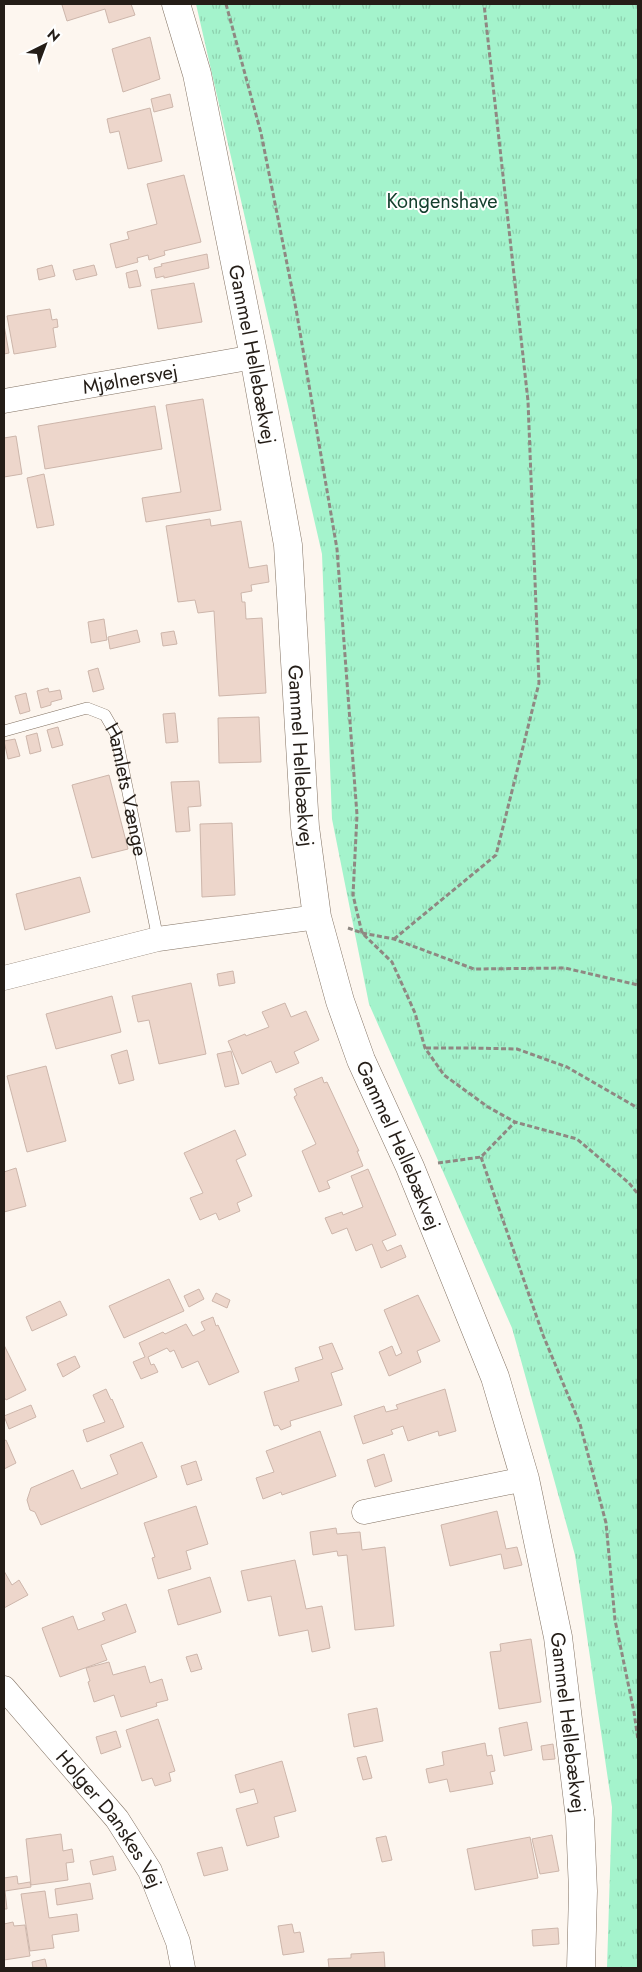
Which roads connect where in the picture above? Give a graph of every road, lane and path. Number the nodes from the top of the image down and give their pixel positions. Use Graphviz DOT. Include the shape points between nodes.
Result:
graph roads {
  1 [pos="176,4"];
  2 [pos="226,4"];
  3 [pos="484,4"];
  4 [pos="254,358"];
  5 [pos="4,401"];
  6 [pos="4,731"];
  7 [pos="317,916"];
  8 [pos="362,932"];
  9 [pos="158,939"];
  10 [pos="394,939"];
  11 [pos="4,978"];
  12 [pos="638,985"];
  13 [pos="425,1048"];
  14 [pos="638,1108"];
  15 [pos="515,1122"];
  16 [pos="481,1157"];
  17 [pos="410,1167"];
  18 [pos="638,1194"];
  19 [pos="525,1479"];
  20 [pos="364,1512"];
  21 [pos="4,1688"];
  22 [pos="638,1740"];
  23 [pos="183,1968"];
  24 [pos="581,1968"];
  1 -- 4 [label="main road, Gammel Hellebækvej" via="197,74"];
  2 -- 8 [label="path" via="261,133 296,309 337,549 357,816 353,895"];
  3 -- 10 [label="path" via="528,401 539,683 496,855"];
  4 -- 5 [label="street, Mjølnersvej"];
  4 -- 7 [label="main road, Gammel Hellebækvej" via="288,546 305,827"];
  6 -- 9 [label="lane, Hamlets Vænge" via="86,708 105,715 116,734"];
  7 -- 9 [label="street"];
  7 -- 17 [label="main road, Gammel Hellebækvej" via="340,1001 361,1060"];
  8 -- 10 [label="path"];
  8 -- 13 [label="path" via="392,962 415,1013"];
  9 -- 11 [label="street"];
  10 -- 12 [label="path" via="474,969 565,968"];
  13 -- 14 [label="path" via="517,1050 567,1067"];
  13 -- 15 [label="path" via="444,1074 488,1107"];
  15 -- 16 [label="path"];
  15 -- 18 [label="path" via="577,1139"];
  16 -- 17 [label="path"];
  16 -- 22 [label="path" via="543,1336 580,1424 606,1523 615,1620"];
  17 -- 19 [label="main road, Gammel Hellebækvej" via="495,1377"];
  19 -- 20 [label="street"];
  19 -- 24 [label="main road, Gammel Hellebækvej" via="558,1637 580,1819 583,1891"];
  21 -- 23 [label="street, Holger Danskes Vej" via="117,1819 150,1872 178,1942"];
}
